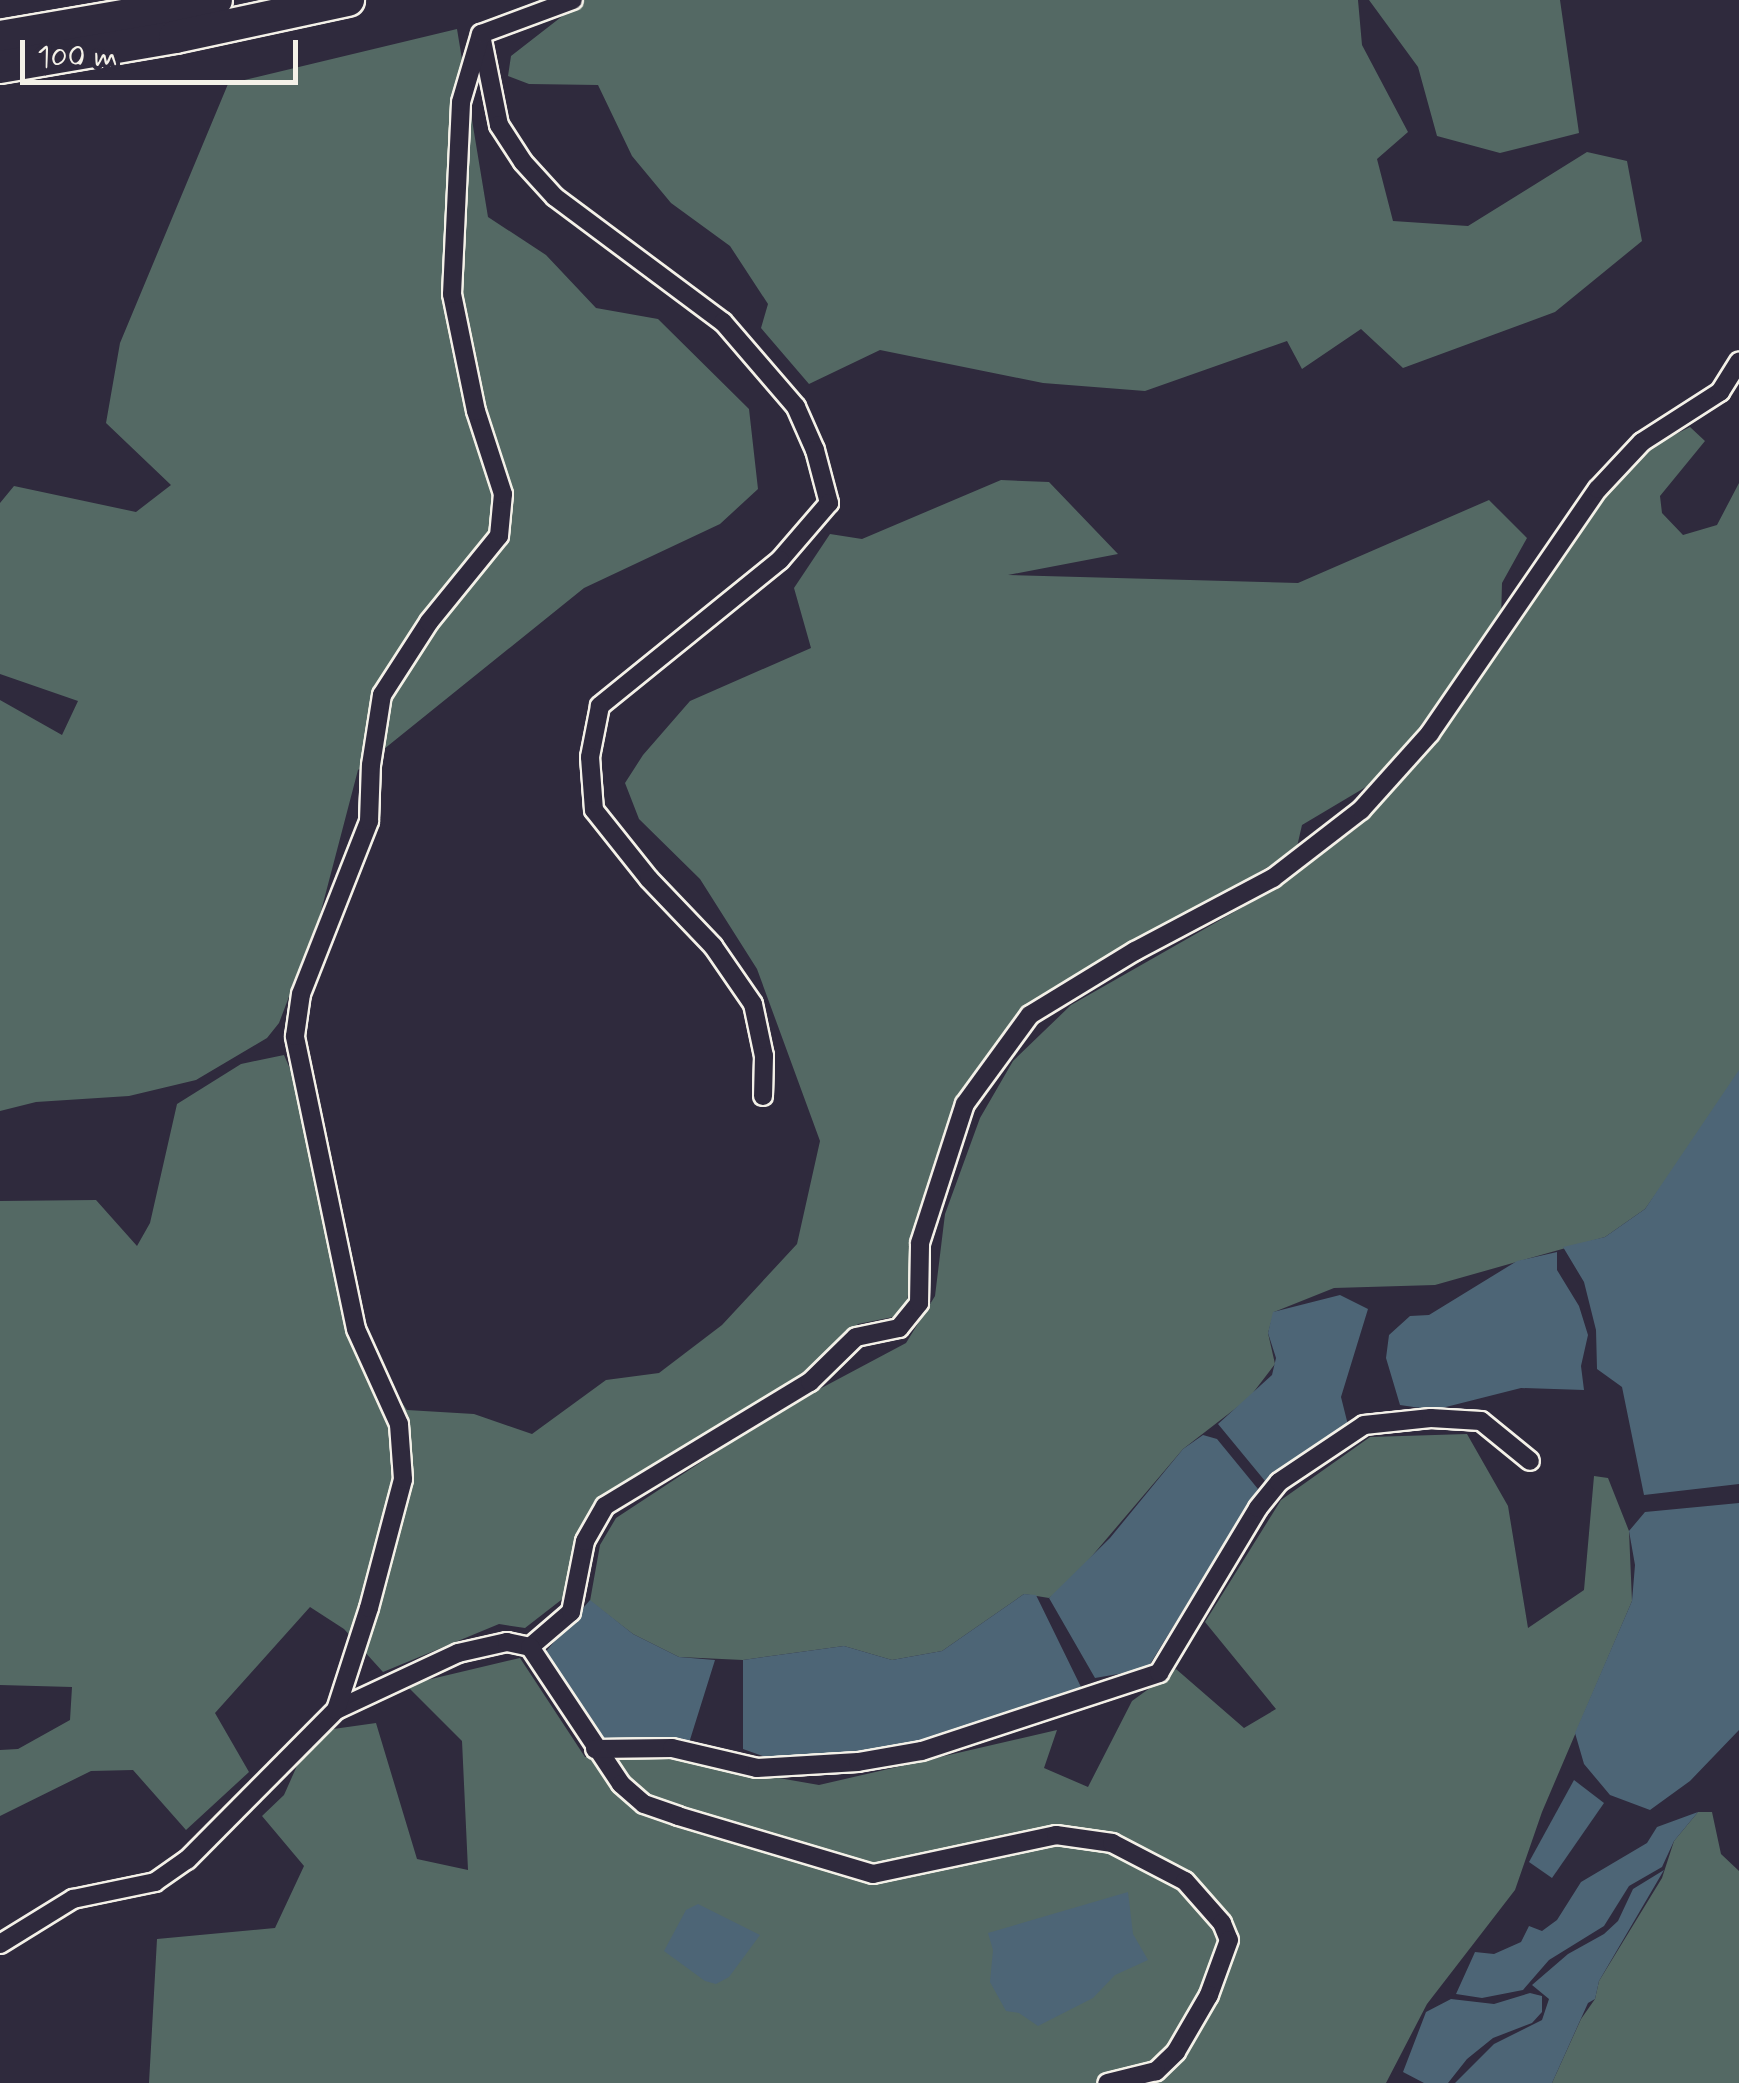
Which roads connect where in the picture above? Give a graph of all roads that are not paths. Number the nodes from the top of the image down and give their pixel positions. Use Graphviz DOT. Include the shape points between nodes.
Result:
graph roads {
  1 [pos="216,0"];
  2 [pos="348,0"];
  3 [pos="573,0"];
  4 [pos="481,34"];
  5 [pos="0,37"];
  6 [pos="0,67"];
  7 [pos="1739,362"];
  8 [pos="763,1096"];
  9 [pos="1530,1460"];
  10 [pos="530,1647"];
  11 [pos="336,1710"];
  12 [pos="595,1749"];
  13 [pos="0,1944"];
  14 [pos="1107,2083"];
  1 -- 5 [label="highway"];
  2 -- 6 [label="highway"];
  3 -- 4 [label="street"];
  4 -- 8 [label="street" via="499,126 523,162 556,196 723,322 796,407 815,450 829,504 780,560 600,706 590,757 594,810 712,946 753,1004 764,1056"];
  4 -- 11 [label="street" via="457,132 452,294 476,411 503,494 499,536 429,622 382,695 369,822 302,994 295,1036 356,1328 399,1424 403,1479"];
  7 -- 10 [label="street" via="1720,392 1642,442 1598,489 1430,734 1361,810 1274,878 1030,1015 965,1104 920,1243 919,1303 899,1328 856,1336 810,1382 605,1506 585,1542 571,1612"];
  9 -- 12 [label="street" via="1480,1421 1364,1425 1269,1496 1160,1673 922,1751 757,1768 672,1748"];
  10 -- 11 [label="street" via="507,1642 458,1653"];
  10 -- 12 [label="street"];
  11 -- 13 [label="street" via="187,1860 155,1882 73,1899"];
  12 -- 14 [label="street" via="644,1804 873,1874 1056,1835 1112,1843 1185,1881 1222,1924 1228,1952 1176,2052 1156,2071"];
}
